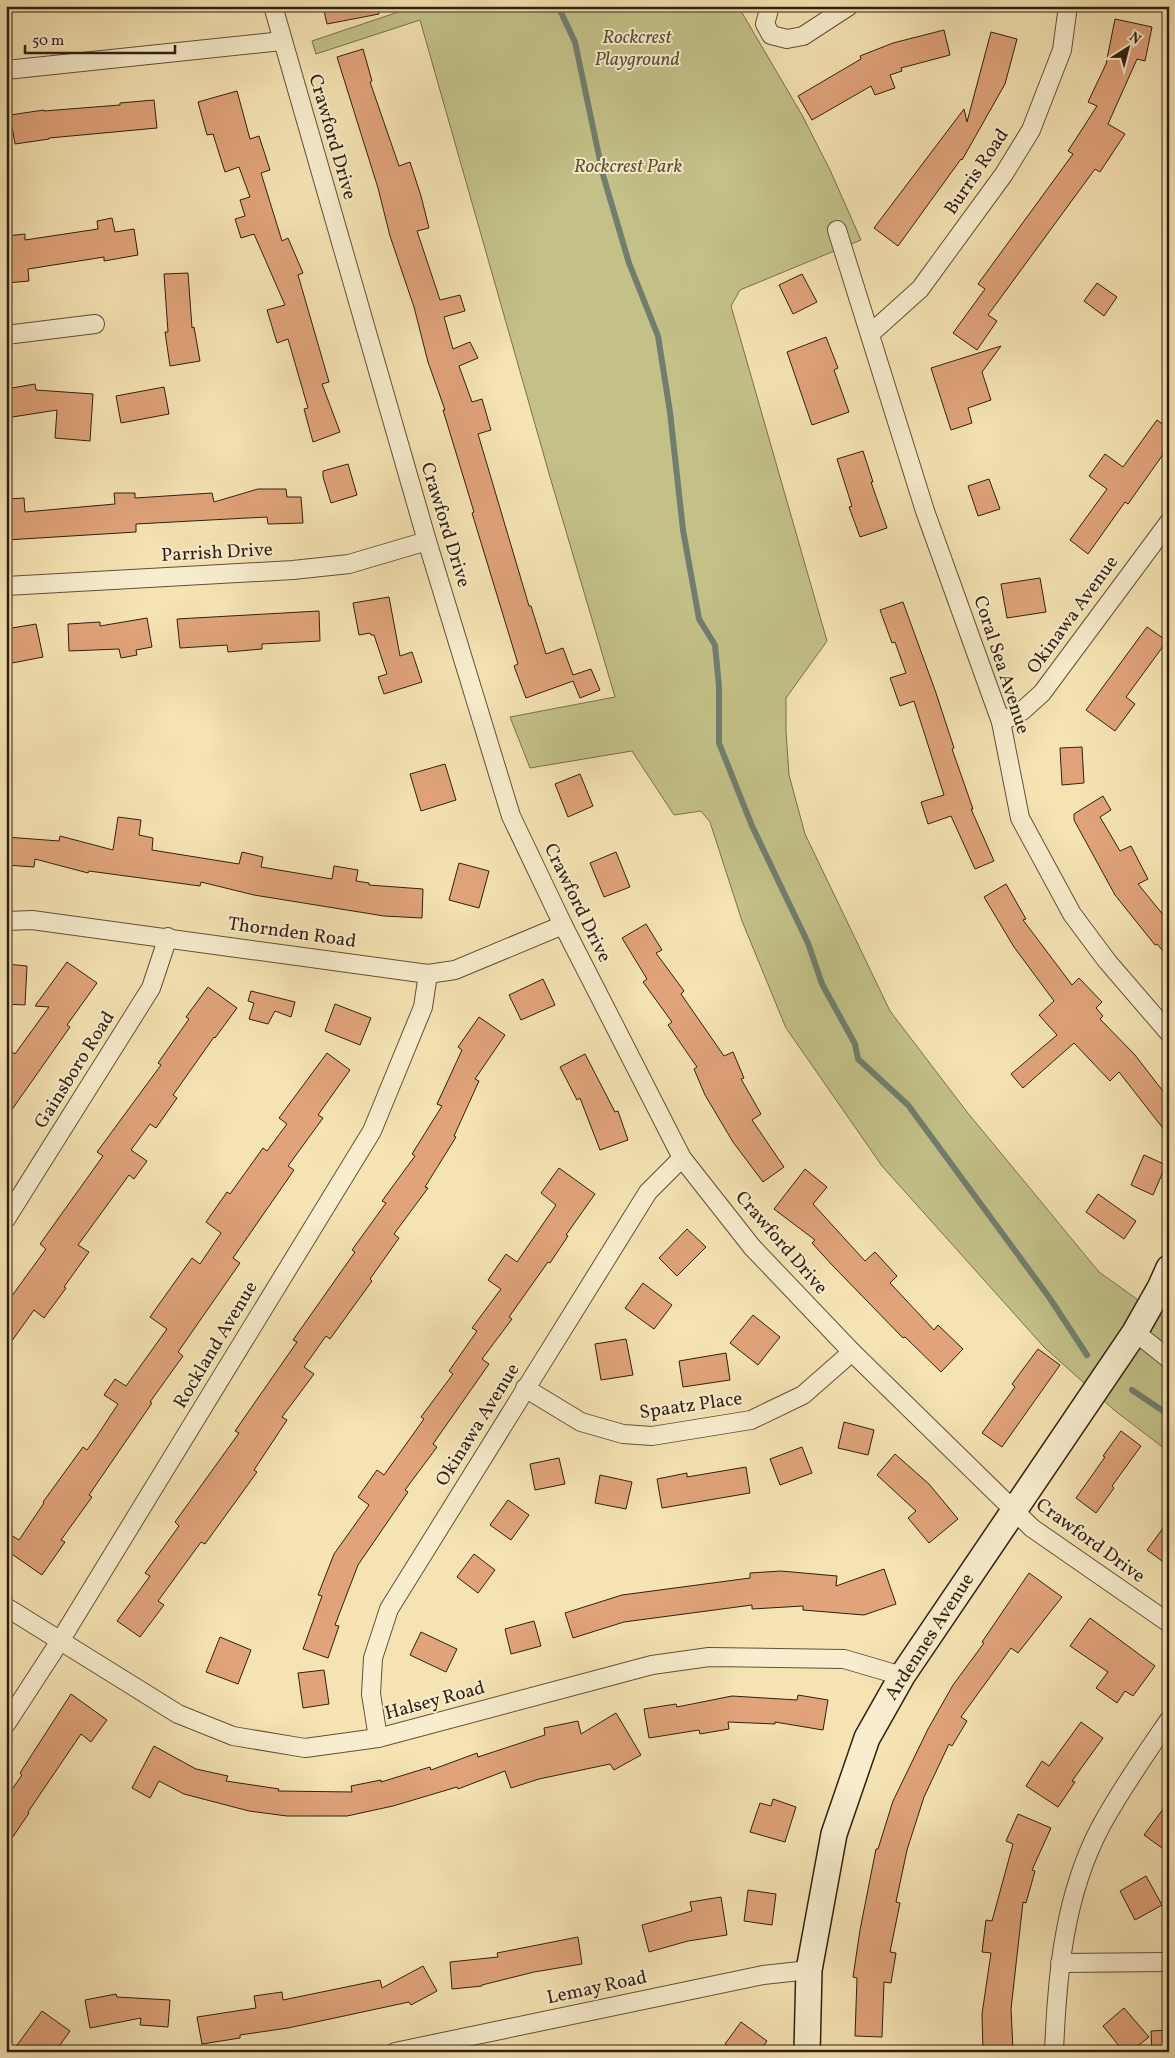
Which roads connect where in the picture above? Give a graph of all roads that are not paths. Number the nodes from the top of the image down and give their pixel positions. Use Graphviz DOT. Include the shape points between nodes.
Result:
graph roads {
  1 [pos="272,6"];
  2 [pos="770,6"];
  3 [pos="849,6"];
  4 [pos="1068,6"];
  5 [pos="282,41"];
  6 [pos="6,70"];
  7 [pos="836,230"];
  8 [pos="95,324"];
  9 [pos="870,334"];
  10 [pos="6,335"];
  11 [pos="1169,522"];
  12 [pos="427,540"];
  13 [pos="6,586"];
  14 [pos="1001,722"];
  15 [pos="6,921"];
  16 [pos="563,925"];
  17 [pos="168,937"];
  18 [pos="428,974"];
  19 [pos="1169,1033"];
  20 [pos="682,1158"];
  21 [pos="6,1220"];
  22 [pos="1169,1268"];
  23 [pos="1135,1332"];
  24 [pos="852,1352"];
  25 [pos="1169,1359"];
  26 [pos="525,1388"];
  27 [pos="1013,1510"];
  28 [pos="6,1607"];
  29 [pos="1169,1623"];
  30 [pos="60,1641"];
  31 [pos="902,1676"];
  32 [pos="1169,1720"];
  33 [pos="6,1724"];
  34 [pos="378,1738"];
  35 [pos="1169,1962"];
  36 [pos="1060,1963"];
  37 [pos="809,1970"];
  38 [pos="395,2052"];
  39 [pos="807,2052"];
  40 [pos="1054,2052"];
  1 -- 5 [label="street, Crawford Drive"];
  2 -- 3 [label="street" via="765,24 772,35 787,39 803,36"];
  4 -- 9 [label="street, Burris Road" via="1062,50 1031,130 1004,174 920,289"];
  5 -- 6 [label="street"];
  5 -- 12 [label="street, Crawford Drive"];
  7 -- 9 [label="street, Coral Sea Avenue"];
  8 -- 10 [label="street"];
  9 -- 14 [label="street, Coral Sea Avenue" via="925,511"];
  11 -- 14 [label="street, Okinawa Avenue" via="1042,693 1022,711"];
  12 -- 13 [label="street, Parrish Drive" via="349,564"];
  12 -- 16 [label="street, Crawford Drive" via="511,816"];
  14 -- 19 [label="street, Coral Sea Avenue" via="1020,818 1072,914 1107,961"];
  15 -- 17 [label="street, Thornden Road" via="32,920"];
  16 -- 18 [label="street, Thornden Road" via="455,970"];
  16 -- 20 [label="street, Crawford Drive"];
  17 -- 18 [label="street, Thornden Road"];
  17 -- 21 [label="street, Gainsboro Road" via="151,988"];
  18 -- 30 [label="street, Rockland Avenue" via="423,1006 372,1131"];
  20 -- 24 [label="street, Crawford Drive" via="752,1247"];
  20 -- 26 [label="street, Okinawa Avenue" via="648,1192"];
  22 -- 23 [label="street, Ardennes Avenue"];
  23 -- 25 [label="street"];
  23 -- 27 [label="street, Ardennes Avenue"];
  24 -- 26 [label="street, Spaatz Place" via="803,1396 751,1420 652,1436 624,1434 581,1422"];
  24 -- 27 [label="street, Crawford Drive"];
  26 -- 34 [label="street, Okinawa Avenue" via="389,1609 373,1658 371,1694"];
  27 -- 29 [label="street, Crawford Drive" via="1032,1528"];
  27 -- 31 [label="street, Ardennes Avenue"];
  28 -- 30 [label="street, Halsey Road"];
  30 -- 33 [label="street, Rockland Avenue"];
  30 -- 34 [label="street, Halsey Road" via="178,1714 233,1736 305,1748"];
  31 -- 34 [label="street, Halsey Road" via="844,1659 708,1657 652,1665"];
  31 -- 37 [label="street, Ardennes Avenue" via="867,1738 834,1834"];
  32 -- 36 [label="street" via="1100,1827 1068,1918"];
  35 -- 36 [label="street"];
  36 -- 40 [label="street"];
  37 -- 38 [label="street, Lemay Road" via="764,1975"];
  37 -- 39 [label="street, Ardennes Avenue"];
}
